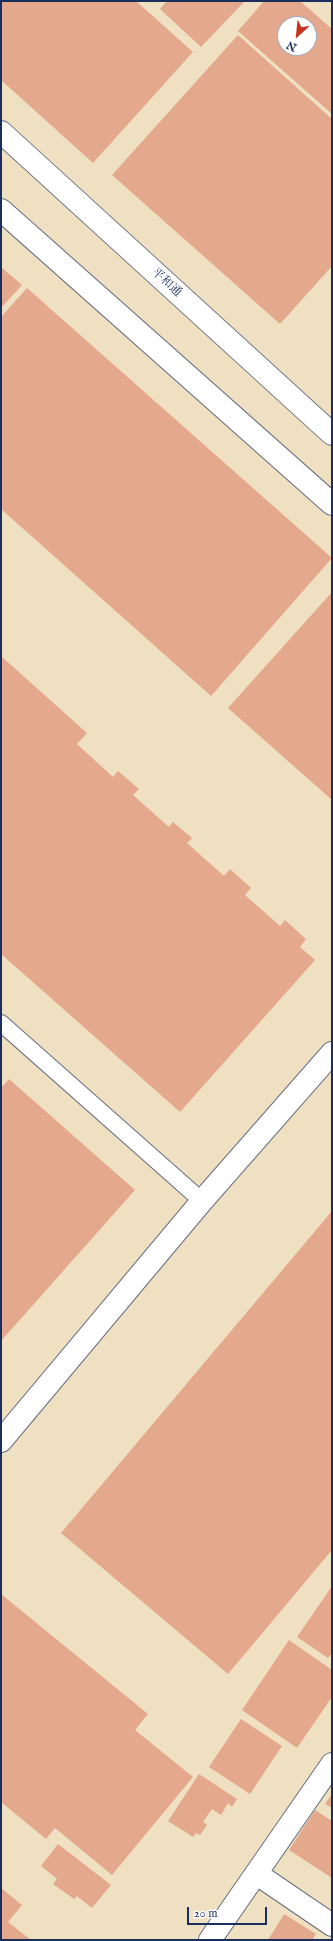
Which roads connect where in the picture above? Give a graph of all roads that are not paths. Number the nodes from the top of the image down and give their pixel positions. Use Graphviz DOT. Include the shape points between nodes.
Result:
graph roads {
  1 [pos="1,132"];
  2 [pos="1,210"];
  3 [pos="332,434"];
  4 [pos="332,504"];
  5 [pos="1,1023"];
  6 [pos="332,1053"];
  7 [pos="202,1201"];
  8 [pos="1,1441"];
  9 [pos="332,1764"];
  10 [pos="257,1874"];
  11 [pos="332,1925"];
  12 [pos="210,1940"];
  1 -- 3 [label="street, 平和通"];
  2 -- 4 [label="street"];
  5 -- 7 [label="lane"];
  6 -- 7 [label="street"];
  7 -- 8 [label="street"];
  9 -- 10 [label="street"];
  10 -- 11 [label="street"];
  10 -- 12 [label="street"];
}
